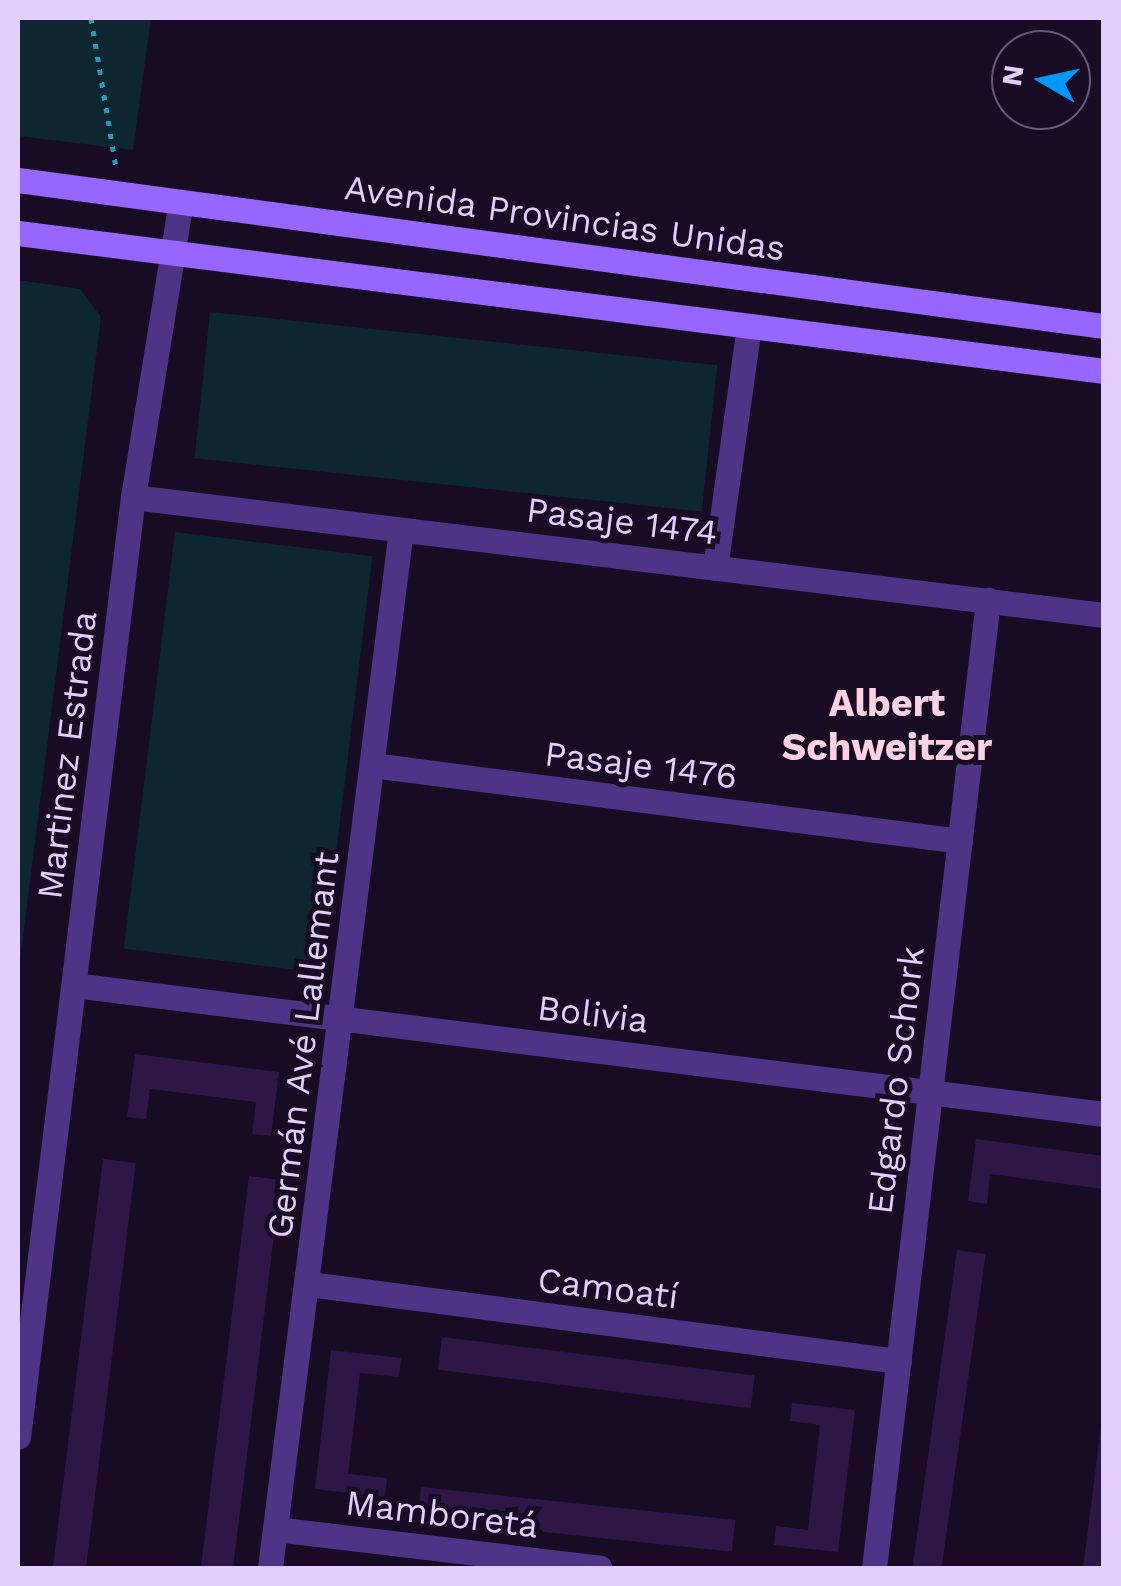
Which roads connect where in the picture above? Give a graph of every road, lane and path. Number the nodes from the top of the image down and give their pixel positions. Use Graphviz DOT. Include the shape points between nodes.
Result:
graph roads {
  1 [pos="91,18"];
  2 [pos="18,180"];
  3 [pos="120,194"];
  4 [pos="181,202"];
  5 [pos="18,233"];
  6 [pos="174,253"];
  7 [pos="749,326"];
  8 [pos="1104,326"];
  9 [pos="1104,371"];
  10 [pos="133,497"];
  11 [pos="401,530"];
  12 [pos="715,568"];
  13 [pos="988,600"];
  14 [pos="1104,614"];
  15 [pos="372,766"];
  16 [pos="960,841"];
  17 [pos="74,985"];
  18 [pos="342,1018"];
  19 [pos="930,1092"];
  20 [pos="1104,1114"];
  21 [pos="309,1284"];
  22 [pos="899,1361"];
  23 [pos="18,1437"];
  24 [pos="275,1529"];
  25 [pos="270,1568"];
  26 [pos="600,1568"];
  27 [pos="874,1568"];
  1 -- 3 [label="path"];
  2 -- 3 [label="main road, Avenida Provincias Unidas"];
  3 -- 4 [label="main road, Avenida Provincias Unidas"];
  4 -- 6 [label="street, Martinez Estrada"];
  4 -- 8 [label="main road, Avenida Provincias Unidas"];
  5 -- 6 [label="main road"];
  6 -- 7 [label="main road"];
  6 -- 10 [label="street, Martinez Estrada"];
  7 -- 9 [label="main road"];
  7 -- 12 [label="street"];
  10 -- 11 [label="street, Pasaje 1474"];
  10 -- 17 [label="street, Martinez Estrada"];
  11 -- 12 [label="street, Pasaje 1474"];
  11 -- 15 [label="street, Germán Avé Lallemant"];
  12 -- 13 [label="street, Pasaje 1474"];
  13 -- 14 [label="street, Pasaje 1474"];
  13 -- 16 [label="street, Edgardo Schork"];
  15 -- 16 [label="street, Pasaje 1476"];
  15 -- 18 [label="street, Germán Avé Lallemant"];
  16 -- 19 [label="street, Edgardo Schork"];
  17 -- 18 [label="street, Bolivia"];
  17 -- 23 [label="street, Martinez Estrada"];
  18 -- 19 [label="street, Bolivia"];
  18 -- 21 [label="street, Germán Avé Lallemant"];
  19 -- 20 [label="street, Bolivia"];
  19 -- 22 [label="street, Edgardo Schork"];
  21 -- 22 [label="street, Camoatí"];
  21 -- 24 [label="street, Germán Avé Lallemant"];
  22 -- 27 [label="street, Edgardo Schork"];
  24 -- 25 [label="street, Germán Avé Lallemant"];
  24 -- 26 [label="street, Mamboretá"];
}
